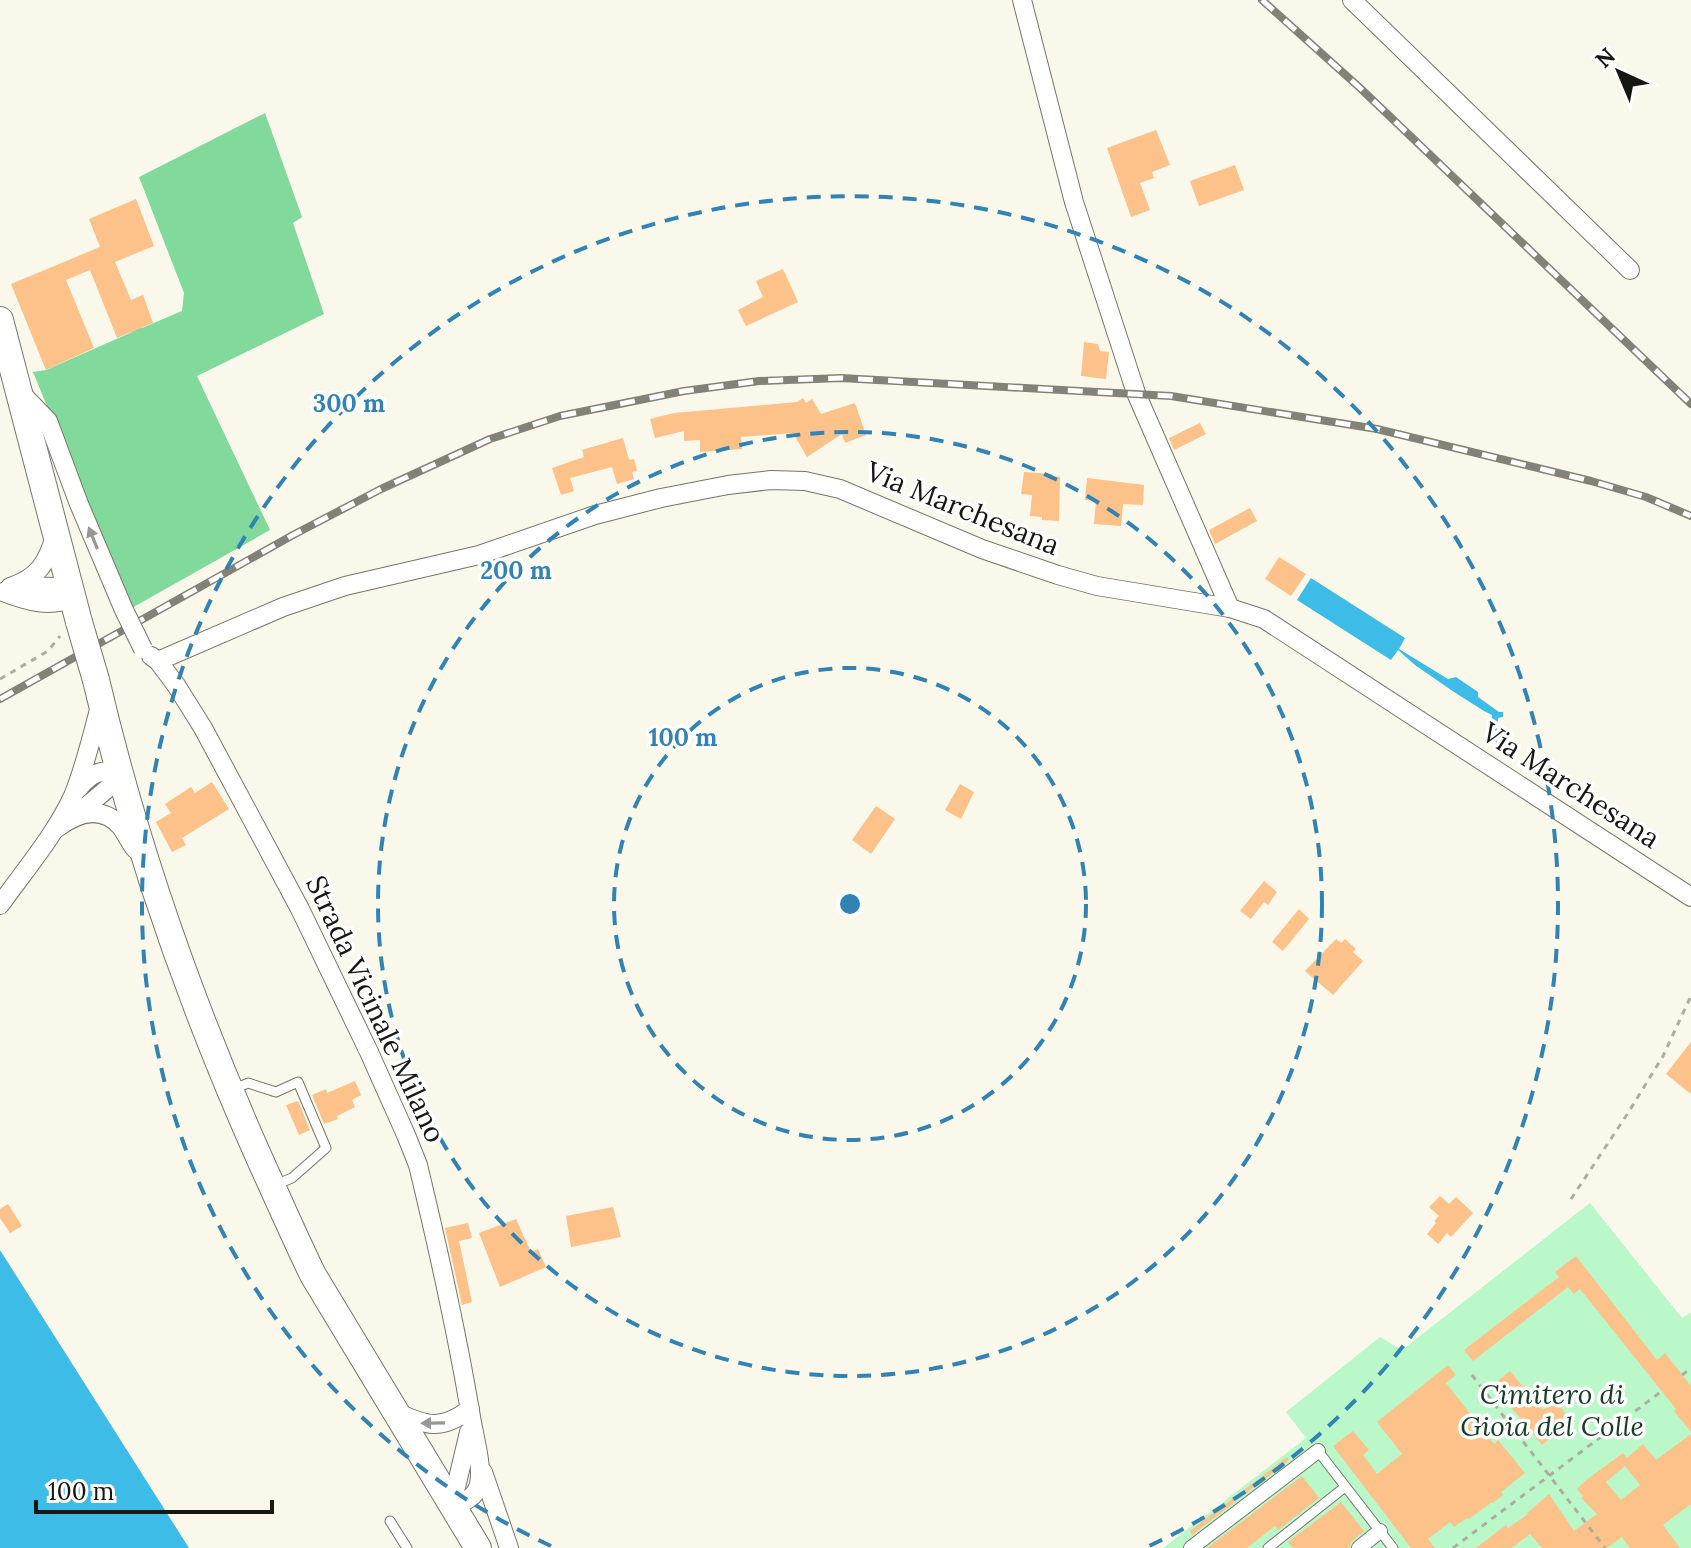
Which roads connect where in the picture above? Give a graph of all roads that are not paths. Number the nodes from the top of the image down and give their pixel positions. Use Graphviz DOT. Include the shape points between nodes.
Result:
graph roads {
  1 [pos="1022,0"];
  2 [pos="1352,0"];
  3 [pos="1630,270"];
  4 [pos="0,320"];
  5 [pos="20,392"];
  6 [pos="56,529"];
  7 [pos="3,588"];
  8 [pos="1230,608"];
  9 [pos="76,610"];
  10 [pos="158,661"];
  11 [pos="99,691"];
  12 [pos="121,774"];
  13 [pos="72,796"];
  14 [pos="75,816"];
  15 [pos="52,832"];
  16 [pos="151,875"];
  17 [pos="1691,897"];
  18 [pos="0,905"];
  19 [pos="230,1091"];
  20 [pos="272,1187"];
  21 [pos="470,1409"];
  22 [pos="395,1412"];
  23 [pos="1318,1451"];
  24 [pos="478,1457"];
  25 [pos="1345,1487"];
  26 [pos="450,1503"];
  27 [pos="390,1521"];
  28 [pos="1380,1531"];
  29 [pos="407,1548"];
  30 [pos="478,1548"];
  31 [pos="509,1548"];
  32 [pos="1191,1548"];
  33 [pos="1268,1548"];
  34 [pos="1359,1548"];
  35 [pos="1393,1548"];
  1 -- 8 [label="street" via="1074,202 1131,379"];
  2 -- 3 [label="street"];
  4 -- 5 [label="main road"];
  5 -- 6 [label="main road"];
  10 -- 5 [label="street, Strada Vicinale Milano, one-way, bridge" via="143,649 124,610 48,421"];
  6 -- 7 [label="street" via="48,559 31,578"];
  6 -- 9 [label="main road"];
  7 -- 9 [label="street"];
  8 -- 10 [label="street, Via Marchesana" via="1097,586 982,549 840,489 771,480 661,498 479,555 345,586"];
  8 -- 17 [label="street, Via Marchesana" via="1264,619"];
  9 -- 11 [label="main road, bridge"];
  10 -- 21 [label="street, Strada Vicinale Milano" via="203,728 300,909 406,1135 418,1165"];
  11 -- 12 [label="main road"];
  11 -- 13 [label="street" via="84,767"];
  12 -- 13 [label="street" via="96,773"];
  12 -- 14 [label="street"];
  12 -- 16 [label="main road"];
  13 -- 15 [label="street"];
  14 -- 15 [label="street"];
  14 -- 16 [label="street" via="110,817"];
  15 -- 18 [label="street"];
  16 -- 19 [label="main road"];
  19 -- 20 [label="main road"];
  19 -- 20 [label="lane" via="248,1083 276,1092 298,1082 326,1148 292,1178"];
  20 -- 22 [label="main road" via="313,1275"];
  21 -- 22 [label="street, one-way" via="436,1426"];
  21 -- 24 [label="street"];
  21 -- 26 [label="street" via="469,1438"];
  22 -- 26 [label="main road"];
  23 -- 25 [label="lane"];
  23 -- 32 [label="street"];
  24 -- 26 [label="street" via="476,1493"];
  24 -- 31 [label="street"];
  25 -- 28 [label="lane"];
  25 -- 33 [label="lane"];
  26 -- 30 [label="main road"];
  27 -- 29 [label="lane"];
  28 -- 34 [label="street"];
  28 -- 35 [label="lane"];
}
